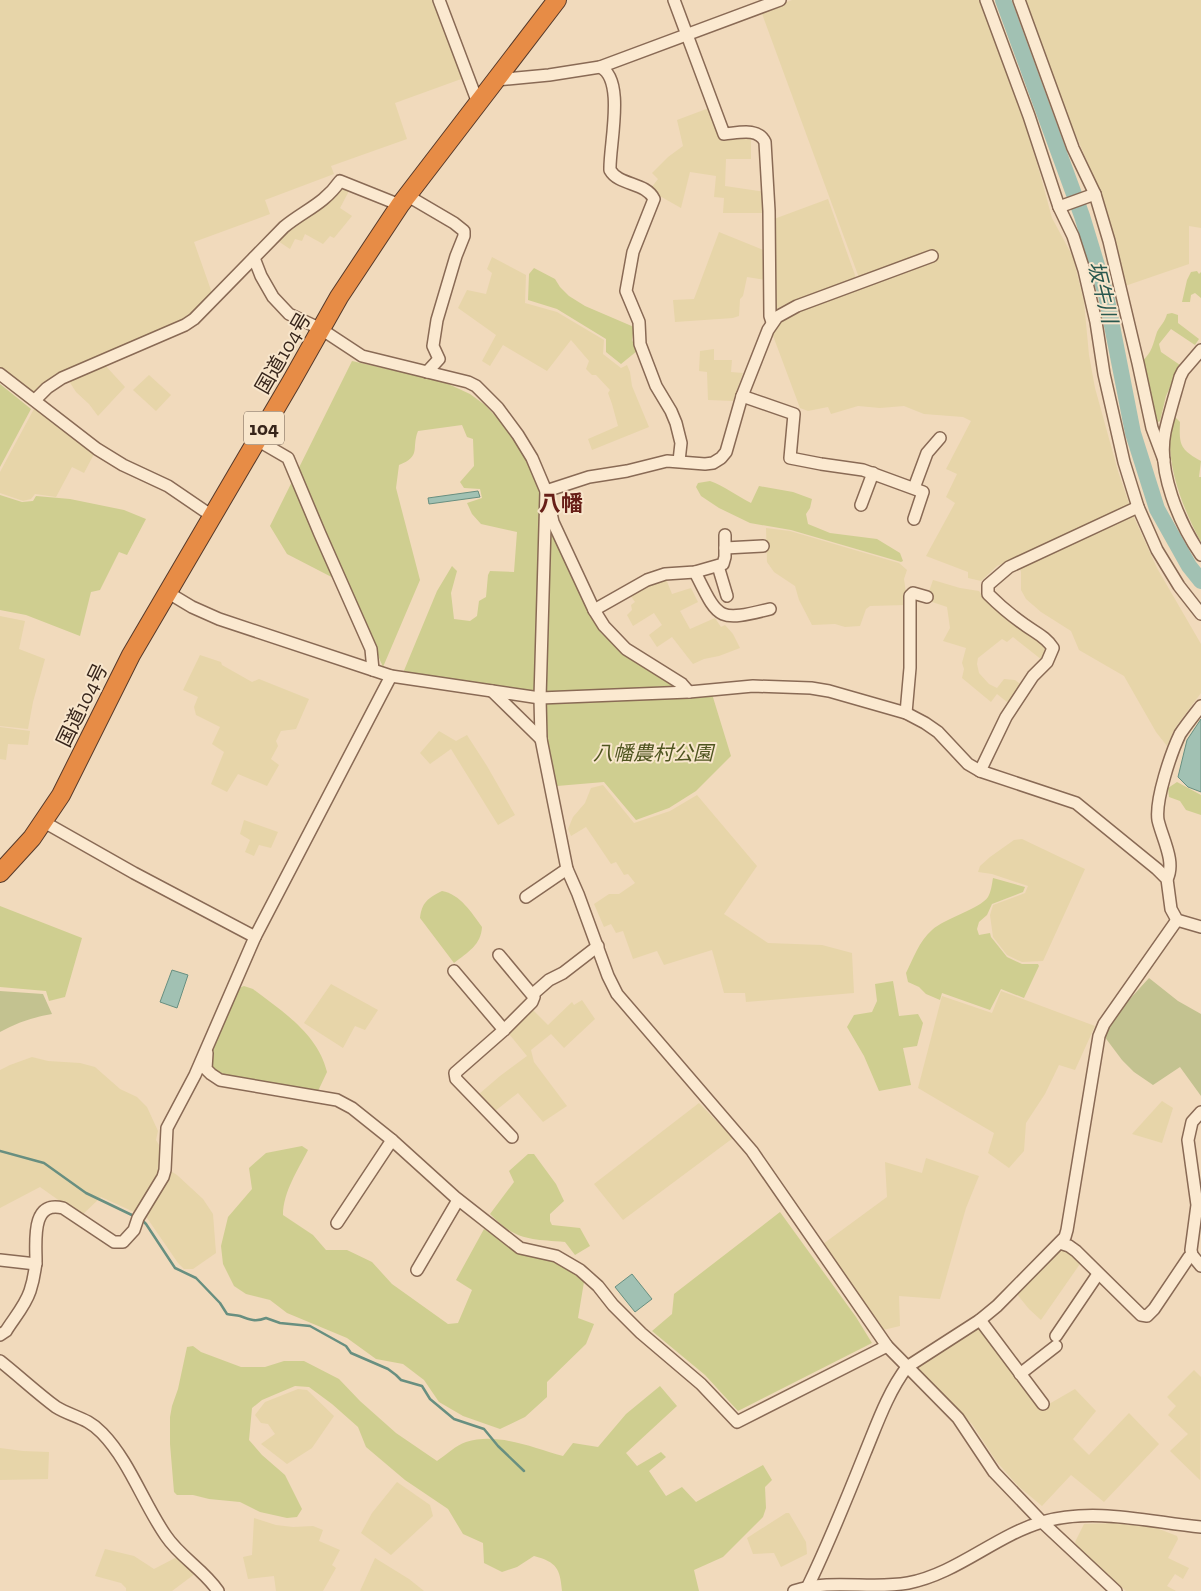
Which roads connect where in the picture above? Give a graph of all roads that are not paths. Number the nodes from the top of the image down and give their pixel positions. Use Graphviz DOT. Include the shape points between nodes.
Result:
graph roads {
  1 [pos="439,0"];
  2 [pos="557,0"];
  3 [pos="674,0"];
  4 [pos="780,0"];
  5 [pos="986,0"];
  6 [pos="1019,0"];
  7 [pos="686,35"];
  8 [pos="600,67"];
  9 [pos="496,80"];
  10 [pos="478,103"];
  11 [pos="1091,195"];
  12 [pos="404,200"];
  13 [pos="1062,206"];
  14 [pos="932,256"];
  15 [pos="254,258"];
  16 [pos="772,322"];
  17 [pos="321,329"];
  18 [pos="1201,350"];
  19 [pos="427,372"];
  20 [pos="0,374"];
  21 [pos="742,396"];
  22 [pos="35,400"];
  23 [pos="940,438"];
  24 [pos="257,440"];
  25 [pos="1164,460"];
  26 [pos="680,461"];
  27 [pos="873,473"];
  28 [pos="914,488"];
  29 [pos="546,491"];
  30 [pos="861,504"];
  31 [pos="1138,507"];
  32 [pos="212,516"];
  33 [pos="914,519"];
  34 [pos="725,535"];
  35 [pos="763,546"];
  36 [pos="725,548"];
  37 [pos="1201,555"];
  38 [pos="718,566"];
  39 [pos="695,572"];
  40 [pos="167,592"];
  41 [pos="727,596"];
  42 [pos="927,597"];
  43 [pos="770,609"];
  44 [pos="594,610"];
  45 [pos="1201,614"];
  46 [pos="373,670"];
  47 [pos="391,676"];
  48 [pos="492,691"];
  49 [pos="689,692"];
  50 [pos="540,698"];
  51 [pos="1201,706"];
  52 [pos="906,713"];
  53 [pos="541,739"];
  54 [pos="980,771"];
  55 [pos="44,822"];
  56 [pos="567,869"];
  57 [pos="0,873"];
  58 [pos="1167,879"];
  59 [pos="526,897"];
  60 [pos="1177,920"];
  61 [pos="1201,927"];
  62 [pos="255,937"];
  63 [pos="598,946"];
  64 [pos="499,955"];
  65 [pos="454,971"];
  66 [pos="533,994"];
  67 [pos="504,1030"];
  68 [pos="207,1048"];
  69 [pos="1201,1112"];
  70 [pos="512,1137"];
  71 [pos="392,1140"];
  72 [pos="458,1200"];
  73 [pos="337,1223"];
  74 [pos="1060,1243"];
  75 [pos="1192,1255"];
  76 [pos="0,1260"];
  77 [pos="36,1264"];
  78 [pos="1201,1266"];
  79 [pos="417,1270"];
  80 [pos="1098,1274"];
  81 [pos="980,1320"];
  82 [pos="0,1335"];
  83 [pos="887,1346"];
  84 [pos="0,1361"];
  85 [pos="907,1367"];
  86 [pos="1020,1374"];
  87 [pos="1044,1404"];
  88 [pos="1042,1522"];
  89 [pos="1201,1527"];
  90 [pos="808,1586"];
  91 [pos="218,1591"];
  92 [pos="794,1591"];
  93 [pos="1116,1591"];
  1 -- 10 [label="street"];
  2 -- 9 [label="highway, 国道104号 / 104"];
  3 -- 7 [label="street"];
  4 -- 7 [label="street"];
  5 -- 13 [label="street"];
  6 -- 11 [label="street"];
  7 -- 8 [label="street"];
  7 -- 16 [label="street" via="724,134 752,132 765,142"];
  8 -- 9 [label="street"];
  8 -- 26 [label="street" via="606,71 614,91 610,170 617,178 645,190 654,199 633,252 626,292 639,322 640,344 656,386 678,428 682,443"];
  9 -- 10 [label="highway, 国道104号 / 104"];
  10 -- 12 [label="highway, 国道104号 / 104"];
  11 -- 13 [label="street"];
  11 -- 25 [label="street" via="1115,269 1152,428"];
  12 -- 15 [label="street" via="340,181 320,204 284,227"];
  12 -- 17 [label="highway, 国道104号 / 104"];
  12 -- 19 [label="street" via="454,223 464,231 437,320 433,346 439,359"];
  13 -- 31 [label="street" via="1084,270 1124,462"];
  14 -- 16 [label="street" via="796,306"];
  15 -- 17 [label="street" via="273,297 289,314"];
  15 -- 22 [label="street" via="185,325 62,378"];
  16 -- 21 [label="street"];
  17 -- 19 [label="street" via="362,356"];
  17 -- 24 [label="highway, 国道104号 / 104"];
  18 -- 25 [label="street" via="1180,377 1164,434"];
  19 -- 29 [label="street" via="476,386 498,408 532,458"];
  20 -- 22 [label="street"];
  21 -- 26 [label="street" via="726,452 721,458 705,464"];
  21 -- 27 [label="street" via="794,414 790,458"];
  22 -- 32 [label="street" via="96,449 168,486"];
  23 -- 28 [label="street" via="927,453"];
  24 -- 32 [label="highway, 国道104号 / 104"];
  24 -- 46 [label="street" via="288,458 371,649"];
  25 -- 37 [label="street" via="1172,498"];
  26 -- 29 [label="street" via="589,477"];
  27 -- 28 [label="street"];
  27 -- 30 [label="street"];
  28 -- 33 [label="street" via="923,492"];
  29 -- 44 [label="street" via="553,522"];
  29 -- 50 [label="street"];
  31 -- 45 [label="street" via="1157,550"];
  31 -- 54 [label="street" via="1008,567 988,585 988,594 996,602 1048,640 1053,648 1047,662 1033,676 1006,717"];
  32 -- 40 [label="highway, 国道104号 / 104"];
  34 -- 36 [label="street"];
  35 -- 36 [label="street"];
  36 -- 38 [label="street" via="725,561"];
  38 -- 39 [label="street"];
  38 -- 41 [label="street"];
  39 -- 43 [label="street" via="711,605 722,615 740,617"];
  39 -- 44 [label="street" via="647,580"];
  40 -- 46 [label="street" via="219,619"];
  40 -- 55 [label="highway, 国道104号 / 104"];
  42 -- 52 [label="street" via="913,593 910,596"];
  44 -- 49 [label="street" via="626,649 682,684"];
  46 -- 47 [label="street"];
  47 -- 48 [label="street"];
  47 -- 62 [label="street"];
  48 -- 50 [label="street"];
  48 -- 53 [label="street"];
  49 -- 50 [label="street"];
  49 -- 52 [label="street" via="744,686 811,688"];
  50 -- 53 [label="street"];
  51 -- 58 [label="street" via="1180,735 1159,795 1158,819 1170,864"];
  52 -- 54 [label="street" via="938,732 968,764"];
  53 -- 56 [label="street"];
  54 -- 58 [label="street" via="1076,803"];
  55 -- 57 [label="highway, 国道104号 / 104"];
  55 -- 62 [label="street" via="134,874"];
  56 -- 59 [label="street"];
  56 -- 63 [label="street"];
  58 -- 60 [label="street" via="1171,909"];
  60 -- 61 [label="street"];
  60 -- 74 [label="street" via="1104,1024 1099,1036 1067,1230"];
  62 -- 68 [label="street"];
  63 -- 66 [label="street"];
  63 -- 83 [label="street" via="616,994 752,1151"];
  64 -- 66 [label="street"];
  65 -- 67 [label="street"];
  66 -- 67 [label="street" via="532,1002"];
  67 -- 70 [label="street" via="454,1073 456,1079"];
  68 -- 71 [label="street" via="206,1069 220,1080 337,1100"];
  68 -- 77 [label="street" via="167,1128 163,1177 132,1234 123,1242 114,1242 64,1208 55,1206 40,1216 36,1226"];
  69 -- 75 [label="street" via="1192,1122 1188,1140 1197,1200"];
  71 -- 72 [label="street"];
  71 -- 73 [label="street"];
  72 -- 79 [label="street"];
  72 -- 83 [label="street" via="520,1248 556,1256 580,1270 640,1333 701,1384 737,1422"];
  74 -- 80 [label="street" via="1076,1251"];
  74 -- 81 [label="street"];
  75 -- 78 [label="street"];
  75 -- 80 [label="street" via="1147,1316 1137,1312"];
  76 -- 77 [label="street"];
  77 -- 82 [label="street" via="30,1292 6,1331"];
  80 -- 86 [label="street" via="1056,1341"];
  81 -- 85 [label="street"];
  81 -- 86 [label="street"];
  83 -- 85 [label="street"];
  84 -- 91 [label="street" via="58,1408 82,1418 102,1432 166,1538"];
  85 -- 88 [label="street" via="958,1418 994,1472"];
  85 -- 90 [label="street" via="876,1428"];
  86 -- 87 [label="street"];
  88 -- 89 [label="street" via="1074,1516 1108,1516"];
  88 -- 90 [label="street" via="933,1576 908,1583"];
  88 -- 93 [label="street"];
  90 -- 92 [label="street"];
}
